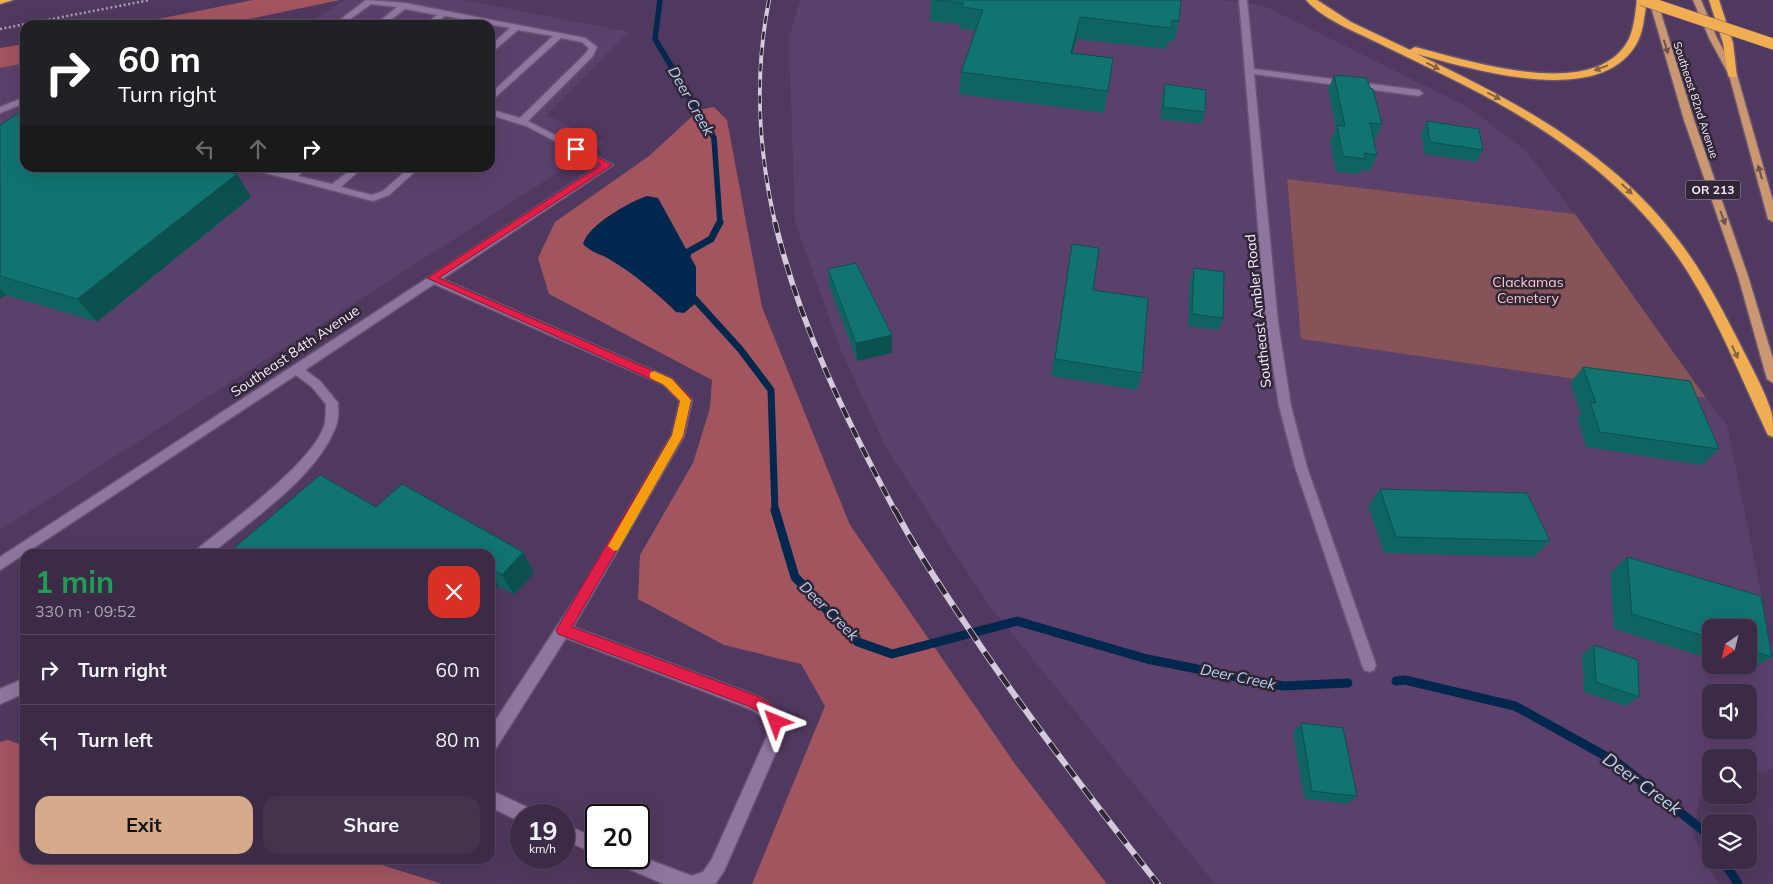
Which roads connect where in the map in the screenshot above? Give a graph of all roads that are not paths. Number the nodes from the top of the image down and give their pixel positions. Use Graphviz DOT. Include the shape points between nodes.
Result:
graph roads {
  1 [pos="8,0"];
  2 [pos="1243,0"];
  3 [pos="1311,0"];
  4 [pos="1642,0"];
  5 [pos="1653,0"];
  6 [pos="1697,0"];
  7 [pos="1714,0"];
  8 [pos="0,2"];
  9 [pos="405,5"];
  10 [pos="444,13"];
  11 [pos="344,20"];
  12 [pos="386,20"];
  13 [pos="435,20"];
  14 [pos="468,20"];
  15 [pos="495,25"];
  16 [pos="516,27"];
  17 [pos="559,35"];
  18 [pos="1384,41"];
  19 [pos="1773,44"];
  20 [pos="495,46"];
  21 [pos="1249,71"];
  22 [pos="1733,75"];
  23 [pos="1419,93"];
  24 [pos="495,94"];
  25 [pos="20,102"];
  26 [pos="0,110"];
  27 [pos="495,114"];
  28 [pos="521,122"];
  29 [pos="272,172"];
  30 [pos="297,172"];
  31 [pos="353,172"];
  32 [pos="409,172"];
  33 [pos="290,177"];
  34 [pos="334,188"];
  35 [pos="1773,219"];
  36 [pos="432,278"];
  37 [pos="296,370"];
  38 [pos="1773,379"];
  39 [pos="1773,431"];
  40 [pos="23,549"];
  41 [pos="207,549"];
  42 [pos="20,551"];
  43 [pos="0,564"];
  44 [pos="563,630"];
  45 [pos="1370,665"];
  46 [pos="20,687"];
  47 [pos="0,697"];
  48 [pos="495,735"];
  49 [pos="495,800"];
  50 [pos="510,808"];
  51 [pos="649,869"];
  52 [pos="692,884"];
  1 -- 8 [label="highway"];
  2 -- 21 [label="street, Southeast Ambler Road"];
  3 -- 18 [label="highway" via="1337,18"];
  4 -- 18 [label="highway, one-way" via="1634,36 1625,54 1609,66 1576,75 1538,76 1487,68"];
  4 -- 19 [label="highway, bridge"];
  5 -- 38 [label="main road, Southeast 82nd Avenue / OR 213, one-way" via="1688,120 1743,276"];
  6 -- 22 [label="main road"];
  7 -- 22 [label="highway" via="1728,43"];
  9 -- 10 [label="street"];
  9 -- 11 [label="street" via="369,2"];
  9 -- 12 [label="street"];
  10 -- 13 [label="street"];
  10 -- 14 [label="street"];
  15 -- 16 [label="street"];
  16 -- 17 [label="street"];
  16 -- 20 [label="street"];
  17 -- 24 [label="street"];
  17 -- 28 [label="street" via="585,40 593,47 590,54"];
  18 -- 39 [label="highway, one-way" via="1545,125 1626,187 1658,222 1694,273"];
  21 -- 23 [label="street"];
  21 -- 45 [label="street, Southeast Ambler Road" via="1272,322 1285,406 1301,467"];
  35 -- 22 [label="main road, one-way"];
  25 -- 26 [label="street"];
  27 -- 28 [label="street"];
  28 -- 36 [label="street, Southeast 84th Avenue" via="608,165"];
  29 -- 33 [label="street"];
  30 -- 33 [label="street"];
  31 -- 34 [label="street"];
  32 -- 34 [label="street" via="373,198"];
  33 -- 34 [label="street"];
  36 -- 37 [label="street, Southeast 84th Avenue"];
  36 -- 44 [label="street" via="668,382 686,400 678,436"];
  37 -- 40 [label="street, Southeast 84th Avenue"];
  37 -- 41 [label="street" via="316,384 332,403 331,424 319,448 295,476"];
  42 -- 43 [label="street, Southeast 84th Avenue"];
  44 -- 48 [label="street"];
  44 -- 52 [label="street" via="752,701 768,709 776,722 775,736 718,865 709,878"];
  46 -- 47 [label="street"];
  49 -- 50 [label="street"];
  51 -- 52 [label="street"];
}
